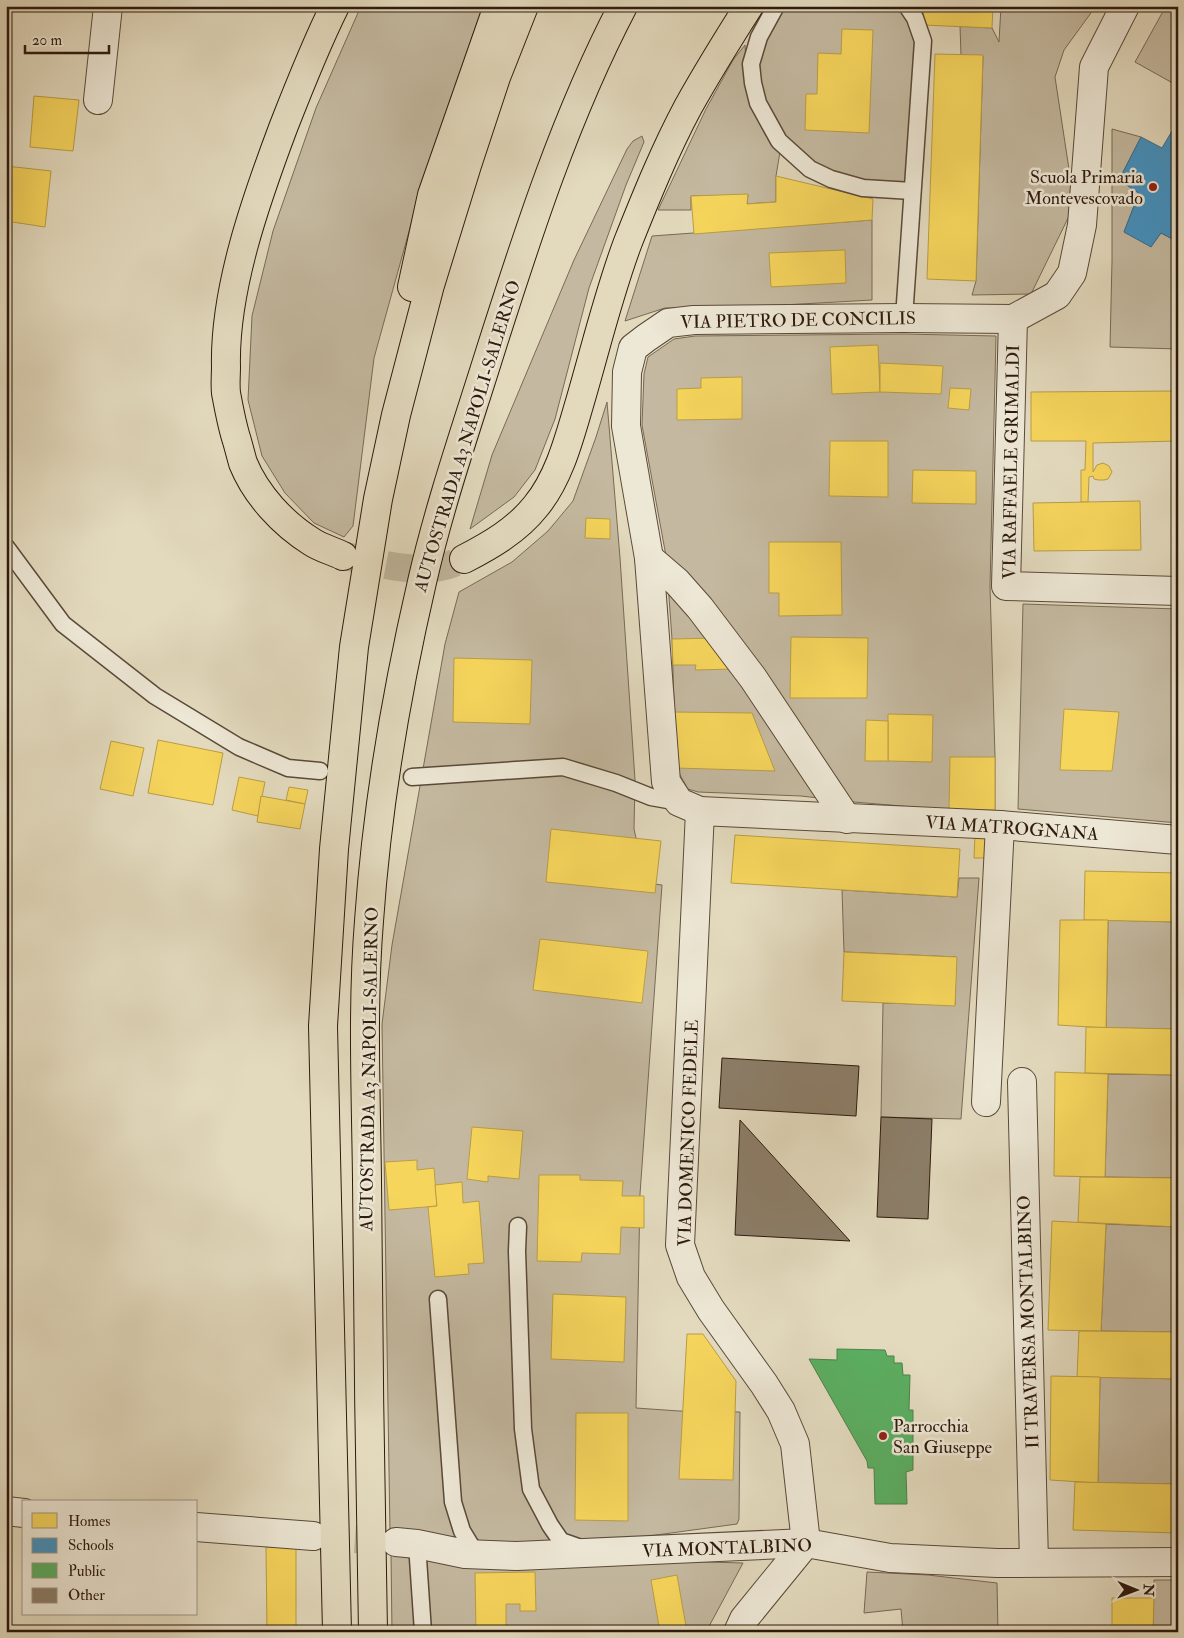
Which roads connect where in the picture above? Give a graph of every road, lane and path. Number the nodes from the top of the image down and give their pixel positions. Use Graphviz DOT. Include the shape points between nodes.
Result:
graph roads {
  1 [pos="108,6"];
  2 [pos="334,6"];
  3 [pos="498,6"];
  4 [pos="524,6"];
  5 [pos="623,6"];
  6 [pos="749,6"];
  7 [pos="776,6"];
  8 [pos="907,6"];
  9 [pos="1125,6"];
  10 [pos="98,100"];
  11 [pos="912,191"];
  12 [pos="904,318"];
  13 [pos="1013,320"];
  14 [pos="396,414"];
  15 [pos="6,547"];
  16 [pos="343,556"];
  17 [pos="649,558"];
  18 [pos="464,559"];
  19 [pos="1178,591"];
  20 [pos="320,772"];
  21 [pos="412,777"];
  22 [pos="690,807"];
  23 [pos="847,819"];
  24 [pos="1000,825"];
  25 [pos="1178,840"];
  26 [pos="1022,1082"];
  27 [pos="986,1102"];
  28 [pos="518,1226"];
  29 [pos="438,1299"];
  30 [pos="6,1511"];
  31 [pos="22,1513"];
  32 [pos="198,1527"];
  33 [pos="314,1536"];
  34 [pos="407,1543"];
  35 [pos="806,1543"];
  36 [pos="592,1552"];
  37 [pos="476,1554"];
  38 [pos="1034,1562"];
  39 [pos="1178,1562"];
  40 [pos="337,1632"];
  41 [pos="373,1632"];
  42 [pos="423,1632"];
  43 [pos="738,1632"];
  1 -- 10 [label="street"];
  2 -- 16 [label="highway" via="266,172 254,213 229,315 226,392 244,463 258,490 294,529 313,543"];
  3 -- 14 [label="highway" via="432,195 408,308"];
  4 -- 14 [label="highway" via="467,165 430,285"];
  5 -- 41 [label="highway, AUTOSTRADA A3 NAPOLI-SALERNO" via="573,113 510,290 420,588 386,758 368,926 366,1026"];
  6 -- 18 [label="highway" via="688,108 632,233 610,292 572,429 548,488 515,528"];
  7 -- 11 [label="lane" via="759,37 751,64 758,103 779,141 810,169 830,179 863,188"];
  8 -- 11 [label="lane" via="916,18 922,41"];
  9 -- 13 [label="street" via="1094,67 1082,225 1072,273 1057,295"];
  11 -- 12 [label="lane"];
  12 -- 13 [label="street, VIA PIETRO DE CONCILIS"];
  12 -- 17 [label="street, VIA PIETRO DE CONCILIS" via="694,320 668,323 633,348 627,372 626,426"];
  13 -- 19 [label="street, VIA RAFFAELE GRIMALDI" via="1006,586"];
  14 -- 40 [label="highway" via="378,499 354,647 334,849 323,1026"];
  15 -- 20 [label="lane" via="63,624 155,696 240,747 288,768"];
  17 -- 22 [label="street, VIA PIETRO DE CONCILIS" via="666,782"];
  17 -- 23 [label="street" via="677,582 717,630"];
  21 -- 22 [label="lane" via="563,767"];
  22 -- 23 [label="street, VIA MATROGNANA"];
  22 -- 35 [label="street, VIA DOMENICO FEDELE" via="680,1245 691,1277 711,1310 782,1411 795,1444"];
  23 -- 24 [label="street, VIA MATROGNANA"];
  24 -- 25 [label="street, VIA MATROGNANA"];
  24 -- 27 [label="street"];
  26 -- 38 [label="street, II TRAVERSA MONTALBINO"];
  28 -- 36 [label="lane" via="524,1429 531,1489 561,1541"];
  29 -- 37 [label="lane" via="453,1502 462,1531"];
  30 -- 31 [label="street"];
  32 -- 33 [label="street"];
  34 -- 37 [label="street, VIA MONTALBINO"];
  34 -- 42 [label="lane"];
  35 -- 36 [label="street, VIA MONTALBINO"];
  35 -- 38 [label="street, VIA MONTALBINO" via="890,1558"];
  35 -- 43 [label="street" via="744,1619"];
  36 -- 37 [label="street, VIA MONTALBINO" via="517,1556"];
  38 -- 39 [label="street, VIA MONTALBINO"];
}
